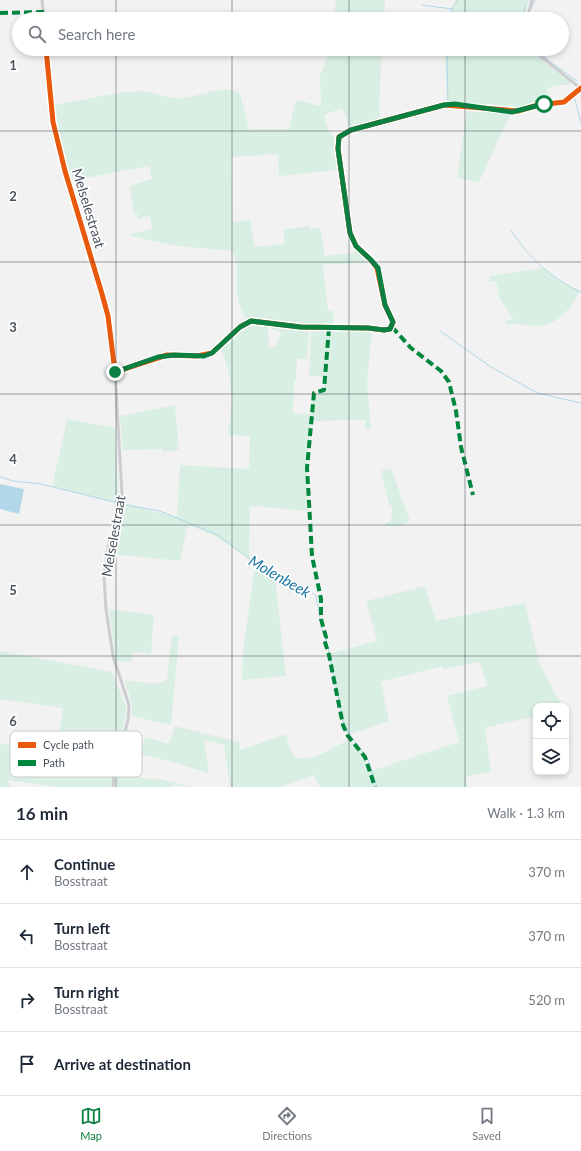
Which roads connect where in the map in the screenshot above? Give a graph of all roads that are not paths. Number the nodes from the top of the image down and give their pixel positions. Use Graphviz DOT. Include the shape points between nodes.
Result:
graph roads {
  1 [pos="42,0"];
  2 [pos="532,0"];
  3 [pos="43,12"];
  4 [pos="529,12"];
  5 [pos="47,56"];
  6 [pos="541,56"];
  7 [pos="581,88"];
  8 [pos="115,372"];
  9 [pos="124,731"];
  10 [pos="114,777"];
  11 [pos="113,787"];
  1 -- 3 [label="street"];
  2 -- 4 [label="street"];
  5 -- 8 [label="street, Melselestraat" via="55,130 64,170 108,316"];
  6 -- 7 [label="street"];
  7 -- 8 [label="street" via="560,103 538,105 512,112 448,104 351,130 339,137 338,149 348,226 356,246 378,268 385,305 393,322 390,329 300,327 251,321 240,327 212,353 204,356 163,356"];
  8 -- 9 [label="street, Melselestraat" via="122,495 120,512 106,558 105,598 113,656 129,712"];
  10 -- 11 [label="street, Melselestraat"];
}
